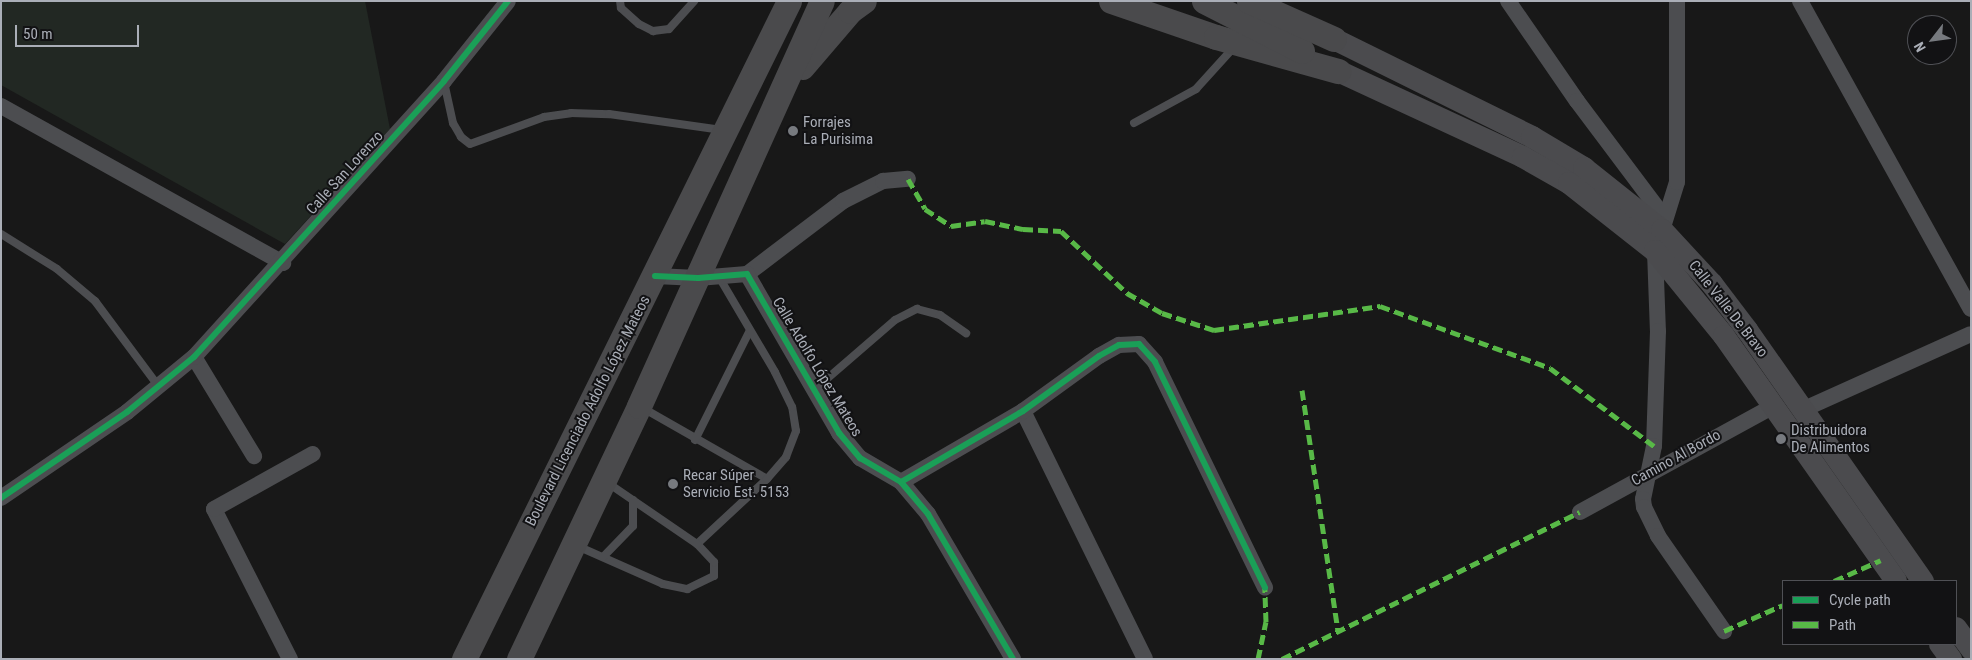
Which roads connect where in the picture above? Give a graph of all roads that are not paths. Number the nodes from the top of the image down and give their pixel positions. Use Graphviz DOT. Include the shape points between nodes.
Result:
graph roads {
  1 [pos="508,1"];
  2 [pos="620,1"];
  3 [pos="694,1"];
  4 [pos="789,1"];
  5 [pos="822,1"];
  6 [pos="864,1"];
  7 [pos="1111,1"];
  8 [pos="1204,1"];
  9 [pos="1249,1"];
  10 [pos="1284,1"];
  11 [pos="1508,1"];
  12 [pos="1677,1"];
  13 [pos="1800,1"];
  14 [pos="1334,39"];
  15 [pos="1238,43"];
  16 [pos="1338,71"];
  17 [pos="444,81"];
  18 [pos="780,94"];
  19 [pos="1,106"];
  20 [pos="1134,123"];
  21 [pos="727,131"];
  22 [pos="908,179"];
  23 [pos="1661,233"];
  24 [pos="1,234"];
  25 [pos="283,262"];
  26 [pos="747,274"];
  27 [pos="655,276"];
  28 [pos="708,277"];
  29 [pos="1971,310"];
  30 [pos="749,332"];
  31 [pos="966,333"];
  32 [pos="1971,334"];
  33 [pos="194,357"];
  34 [pos="159,387"];
  35 [pos="814,390"];
  36 [pos="639,406"];
  37 [pos="1774,406"];
  38 [pos="1802,410"];
  39 [pos="1023,411"];
  40 [pos="695,440"];
  41 [pos="313,454"];
  42 [pos="254,456"];
  43 [pos="1650,471"];
  44 [pos="767,479"];
  45 [pos="604,480"];
  46 [pos="901,482"];
  47 [pos="2,496"];
  48 [pos="633,500"];
  49 [pos="1580,512"];
  50 [pos="574,544"];
  51 [pos="697,544"];
  52 [pos="603,557"];
  53 [pos="1895,580"];
  54 [pos="1922,580"];
  55 [pos="1265,588"];
  56 [pos="1957,629"];
  57 [pos="1724,632"];
  58 [pos="1941,645"];
  59 [pos="1971,649"];
  60 [pos="290,659"];
  61 [pos="464,659"];
  62 [pos="519,659"];
  63 [pos="1013,659"];
  64 [pos="1145,659"];
  65 [pos="1951,659"];
  1 -- 17 [label="street, Calle San Lorenzo"];
  2 -- 3 [label="lane" via="621,8 653,31 669,29"];
  4 -- 21 [label="main road, Boulevard Licenciado Adolfo López Mateos"];
  5 -- 18 [label="main road"];
  6 -- 18 [label="main road" via="826,37"];
  7 -- 15 [label="main road"];
  8 -- 16 [label="main road" via="1275,35"];
  9 -- 14 [label="main road"];
  10 -- 14 [label="main road"];
  11 -- 23 [label="street" via="1588,116"];
  12 -- 23 [label="street" via="1676,182"];
  13 -- 29 [label="street"];
  14 -- 23 [label="main road, Calle Valle De Bravo" via="1532,137 1584,168"];
  15 -- 16 [label="main road"];
  15 -- 20 [label="lane" via="1196,89"];
  16 -- 23 [label="main road, Calle Valle De Bravo" via="1531,161"];
  17 -- 21 [label="lane" via="453,122 461,137 470,144 544,117 571,113 609,114"];
  17 -- 25 [label="street, Calle San Lorenzo"];
  18 -- 28 [label="main road"];
  19 -- 25 [label="street"];
  21 -- 27 [label="main road, Boulevard Licenciado Adolfo López Mateos"];
  22 -- 26 [label="street" via="883,181 843,201"];
  23 -- 37 [label="main road, Calle Valle De Bravo" via="1691,293"];
  23 -- 38 [label="main road, Calle Valle De Bravo" via="1712,284"];
  23 -- 43 [label="street" via="1654,446"];
  24 -- 34 [label="lane" via="57,269 95,301"];
  25 -- 33 [label="street, Calle San Lorenzo"];
  26 -- 28 [label="street"];
  26 -- 35 [label="street, Calle Adolfo López Mateos"];
  27 -- 28 [label="street"];
  27 -- 61 [label="main road, Boulevard Licenciado Adolfo López Mateos"];
  28 -- 30 [label="lane"];
  28 -- 36 [label="main road"];
  30 -- 40 [label="lane"];
  30 -- 44 [label="lane" via="792,407 796,431 786,456"];
  31 -- 35 [label="lane" via="940,315 917,309 895,320"];
  32 -- 38 [label="street"];
  33 -- 34 [label="street, Calle San Lorenzo"];
  33 -- 42 [label="street"];
  34 -- 47 [label="street, Calle San Lorenzo"];
  35 -- 46 [label="street, Calle Adolfo López Mateos" via="839,433 860,458"];
  36 -- 40 [label="lane"];
  36 -- 45 [label="main road"];
  37 -- 43 [label="street, Camino Al Bordo"];
  37 -- 53 [label="main road, Calle Valle De Bravo"];
  38 -- 54 [label="main road, Calle Valle De Bravo"];
  39 -- 46 [label="street"];
  39 -- 55 [label="street" via="1119,345 1130,343 1147,349"];
  39 -- 64 [label="street"];
  40 -- 44 [label="lane"];
  41 -- 60 [label="street" via="214,509"];
  43 -- 49 [label="street, Camino Al Bordo"];
  43 -- 57 [label="street" via="1643,499 1648,519"];
  44 -- 51 [label="lane"];
  45 -- 48 [label="lane"];
  45 -- 50 [label="main road"];
  46 -- 63 [label="street, Calle Adolfo López Mateos" via="946,542"];
  48 -- 51 [label="lane"];
  48 -- 52 [label="lane" via="633,526"];
  50 -- 52 [label="lane"];
  50 -- 62 [label="main road"];
  51 -- 52 [label="lane" via="714,562 716,570 706,582 687,589 663,584"];
  56 -- 59 [label="main road"];
  58 -- 65 [label="main road"];
}
